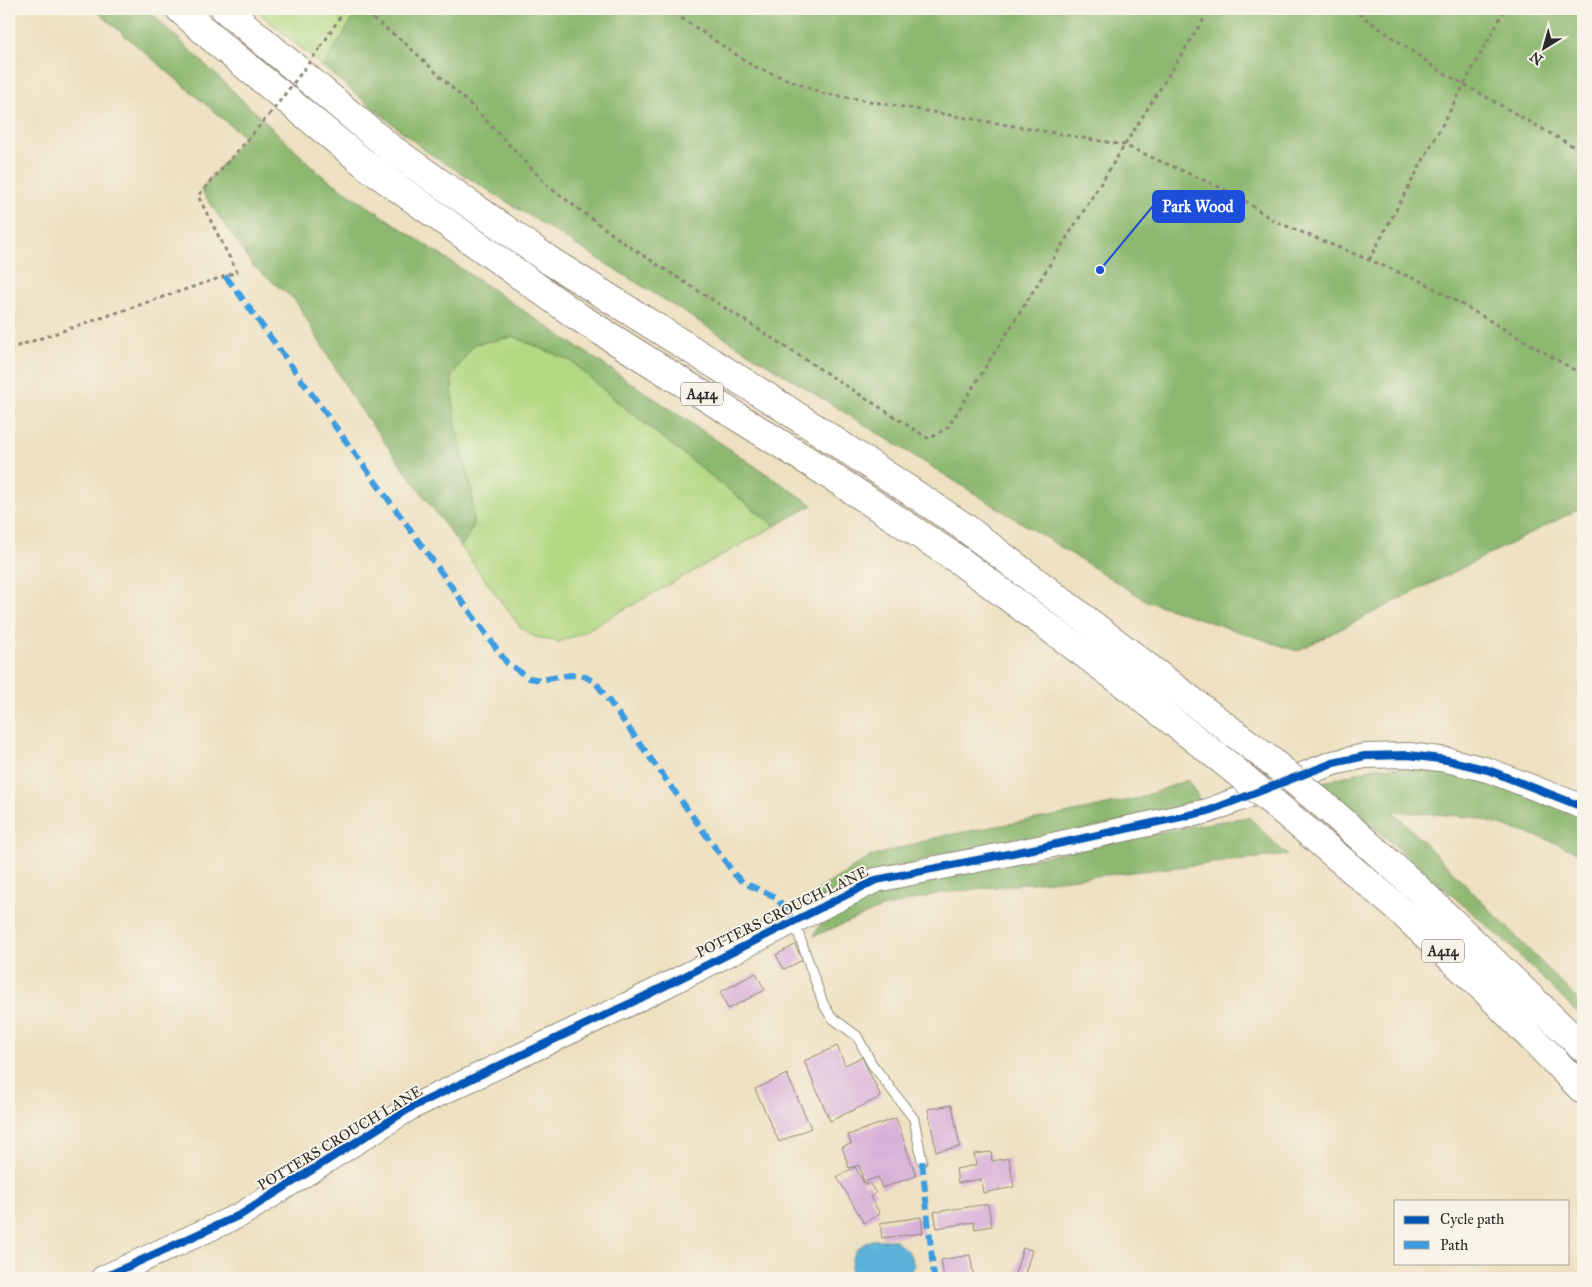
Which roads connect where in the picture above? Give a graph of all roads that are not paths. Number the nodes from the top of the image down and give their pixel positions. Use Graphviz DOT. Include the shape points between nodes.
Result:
graph roads {
  1 [pos="180,9"];
  2 [pos="225,9"];
  3 [pos="1583,807"];
  4 [pos="794,921"];
  5 [pos="1583,1048"];
  6 [pos="1583,1090"];
  7 [pos="922,1161"];
  8 [pos="103,1278"];
  1 -- 6 [label="highway, A414, bridge" via="370,168 577,316 960,561 1122,682 1232,768 1401,912 1485,990"];
  2 -- 5 [label="highway, A414, bridge" via="389,147 550,261 783,407 963,526 1272,762 1415,886"];
  3 -- 4 [label="street, POTTERS CROUCH LANE" via="1488,770 1447,760 1409,755 1365,756 1333,763 1208,811 876,880"];
  4 -- 7 [label="lane" via="830,1017 857,1036 872,1064 914,1119"];
  4 -- 8 [label="street, POTTERS CROUCH LANE" via="410,1108 242,1214"];
}
